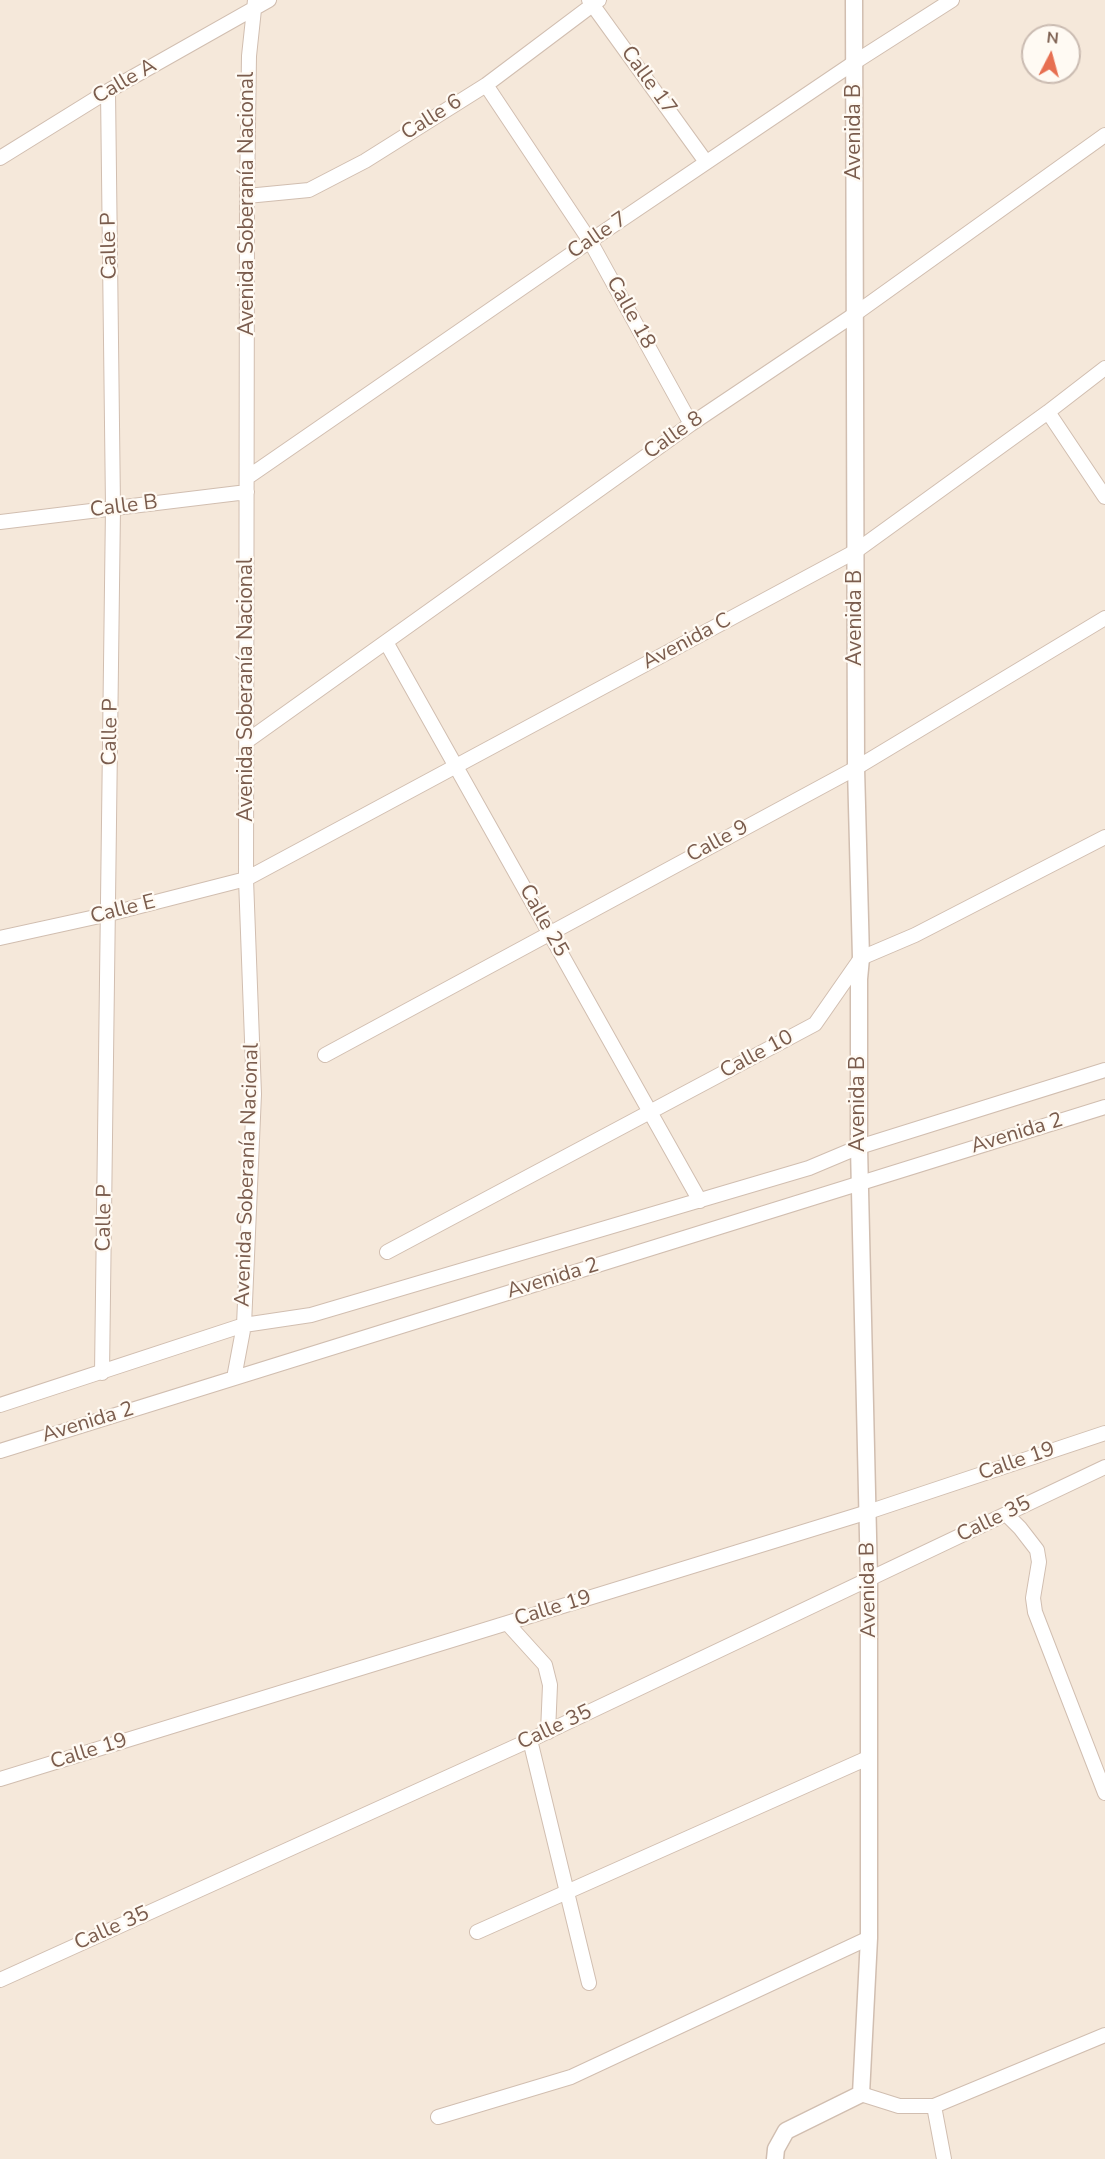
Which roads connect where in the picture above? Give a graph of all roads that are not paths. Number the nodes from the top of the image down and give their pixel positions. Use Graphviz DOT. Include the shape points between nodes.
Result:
graph roads {
  1 [pos="270,0"];
  2 [pos="854,0"];
  3 [pos="952,0"];
  4 [pos="594,2"];
  5 [pos="254,5"];
  6 [pos="855,62"];
  7 [pos="486,85"];
  8 [pos="108,91"];
  9 [pos="1105,135"];
  10 [pos="0,158"];
  11 [pos="706,162"];
  12 [pos="247,196"];
  13 [pos="590,241"];
  14 [pos="855,314"];
  15 [pos="1105,368"];
  16 [pos="1048,412"];
  17 [pos="691,424"];
  18 [pos="248,477"];
  19 [pos="247,492"];
  20 [pos="1105,497"];
  21 [pos="113,507"];
  22 [pos="0,522"];
  23 [pos="856,551"];
  24 [pos="1105,618"];
  25 [pos="386,642"];
  26 [pos="247,741"];
  27 [pos="456,766"];
  28 [pos="856,768"];
  29 [pos="1105,837"];
  30 [pos="246,879"];
  31 [pos="109,914"];
  32 [pos="550,933"];
  33 [pos="0,938"];
  34 [pos="861,958"];
  35 [pos="325,1055"];
  36 [pos="1105,1070"];
  37 [pos="1105,1107"];
  38 [pos="650,1112"];
  39 [pos="859,1147"];
  40 [pos="860,1183"];
  41 [pos="700,1201"];
  42 [pos="387,1251"];
  43 [pos="244,1325"];
  44 [pos="102,1373"];
  45 [pos="234,1378"];
  46 [pos="0,1405"];
  47 [pos="1105,1433"];
  48 [pos="0,1451"];
  49 [pos="1105,1467"];
  50 [pos="868,1512"];
  51 [pos="1006,1514"];
  52 [pos="869,1579"];
  53 [pos="507,1623"];
  54 [pos="548,1732"];
  55 [pos="530,1740"];
  56 [pos="870,1757"];
  57 [pos="0,1779"];
  58 [pos="1105,1793"];
  59 [pos="568,1892"];
  60 [pos="477,1932"];
  61 [pos="869,1938"];
  62 [pos="0,1980"];
  63 [pos="589,1983"];
  64 [pos="1105,2035"];
  65 [pos="861,2094"];
  66 [pos="934,2106"];
  67 [pos="438,2117"];
  68 [pos="775,2159"];
  69 [pos="944,2159"];
  1 -- 5 [label="street, Calle A"];
  2 -- 6 [label="street, Avenida B"];
  3 -- 6 [label="street, Calle 7"];
  4 -- 7 [label="street, Calle 6"];
  4 -- 11 [label="street, Calle 17"];
  5 -- 8 [label="street, Calle A"];
  5 -- 12 [label="street, Avenida Soberanía Nacional" via="249,57"];
  6 -- 11 [label="street, Calle 7"];
  6 -- 14 [label="street, Avenida B"];
  7 -- 12 [label="street, Calle 6" via="365,161 309,190"];
  7 -- 13 [label="street, Calle 18"];
  8 -- 10 [label="street, Calle A"];
  8 -- 21 [label="street, Calle P"];
  9 -- 14 [label="street, Calle 8"];
  11 -- 13 [label="street, Calle 7"];
  12 -- 18 [label="street, Avenida Soberanía Nacional"];
  13 -- 17 [label="street, Calle 18"];
  13 -- 18 [label="street, Calle 7"];
  14 -- 17 [label="street, Calle 8"];
  14 -- 23 [label="street, Avenida B"];
  15 -- 16 [label="street, Avenida C"];
  16 -- 20 [label="street"];
  16 -- 23 [label="street, Avenida C"];
  17 -- 25 [label="street, Calle 8"];
  18 -- 19 [label="street, Avenida Soberanía Nacional"];
  19 -- 21 [label="street, Calle B"];
  19 -- 26 [label="street, Avenida Soberanía Nacional"];
  21 -- 22 [label="street, Calle B"];
  21 -- 31 [label="street, Calle P"];
  23 -- 27 [label="street, Avenida C"];
  23 -- 28 [label="street, Avenida B"];
  24 -- 28 [label="street, Calle 9"];
  25 -- 26 [label="street, Calle 8"];
  25 -- 27 [label="street, Calle 25"];
  26 -- 30 [label="street, Avenida Soberanía Nacional"];
  27 -- 30 [label="street, Avenida C"];
  27 -- 32 [label="street, Calle 25"];
  28 -- 32 [label="street, Calle 9"];
  28 -- 34 [label="street, Avenida B"];
  29 -- 34 [label="street" via="915,935"];
  30 -- 31 [label="street, Calle E"];
  30 -- 43 [label="street, Avenida Soberanía Nacional" via="255,1094"];
  31 -- 33 [label="street, Calle E"];
  31 -- 44 [label="street, Calle P"];
  32 -- 35 [label="street, Calle 9"];
  32 -- 38 [label="street, Calle 25"];
  34 -- 38 [label="street, Calle 10" via="815,1024"];
  34 -- 39 [label="street, Avenida B"];
  36 -- 39 [label="street, Avenida 2"];
  37 -- 40 [label="street, Avenida 2"];
  38 -- 41 [label="street, Calle 25"];
  38 -- 42 [label="street, Calle 10"];
  39 -- 40 [label="street, Avenida B"];
  39 -- 41 [label="street, Avenida 2" via="809,1168"];
  40 -- 45 [label="street, Avenida 2"];
  40 -- 50 [label="street, Avenida B"];
  41 -- 43 [label="street, Avenida 2" via="311,1315"];
  43 -- 44 [label="street, Avenida 2"];
  43 -- 45 [label="street, Avenida Soberanía Nacional"];
  44 -- 46 [label="street, Avenida 2"];
  45 -- 48 [label="street, Avenida 2"];
  47 -- 50 [label="street, Calle 19"];
  49 -- 51 [label="street, Calle 35"];
  50 -- 52 [label="street, Avenida B"];
  50 -- 53 [label="street, Calle 19"];
  51 -- 52 [label="street, Calle 35"];
  51 -- 58 [label="street" via="1037,1550 1035,1612"];
  52 -- 54 [label="street, Calle 35"];
  52 -- 56 [label="street, Avenida B"];
  53 -- 54 [label="street" via="544,1665 550,1685"];
  53 -- 57 [label="street, Calle 19"];
  54 -- 55 [label="street, Calle 35"];
  55 -- 59 [label="street"];
  55 -- 62 [label="street, Calle 35"];
  56 -- 59 [label="street"];
  56 -- 61 [label="street, Avenida B"];
  59 -- 60 [label="street"];
  59 -- 63 [label="street"];
  61 -- 65 [label="street, Avenida B"];
  61 -- 67 [label="street" via="570,2077"];
  64 -- 66 [label="street"];
  65 -- 66 [label="street" via="899,2106"];
  65 -- 68 [label="street" via="786,2131"];
  66 -- 69 [label="street"];
}
